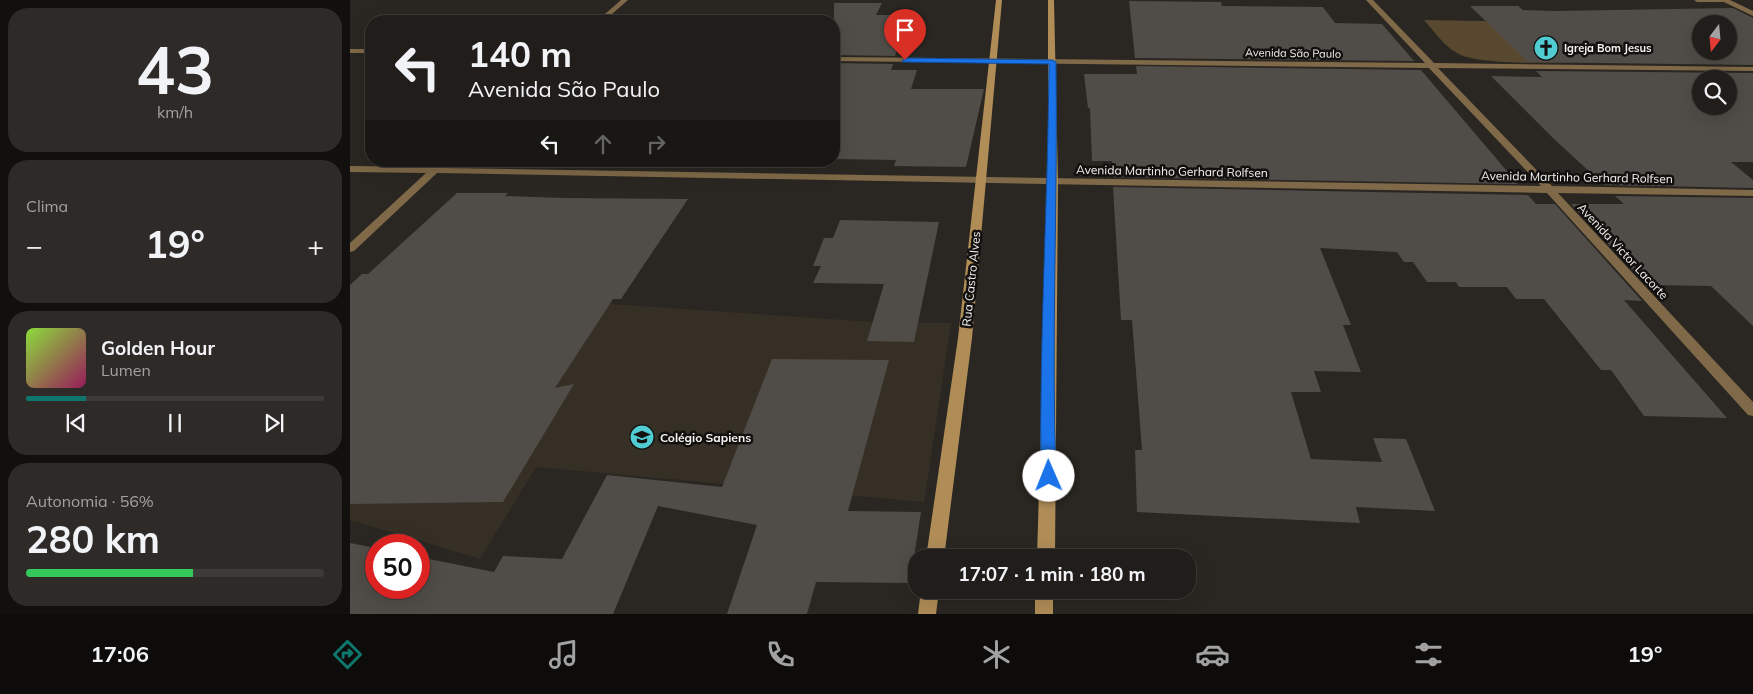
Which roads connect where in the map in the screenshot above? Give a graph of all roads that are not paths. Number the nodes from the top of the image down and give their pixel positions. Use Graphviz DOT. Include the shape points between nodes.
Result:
graph roads {
  1 [pos="625,0"];
  2 [pos="999,0"];
  3 [pos="1051,0"];
  4 [pos="1369,0"];
  5 [pos="1697,0"];
  6 [pos="1725,0"];
  7 [pos="1753,14"];
  8 [pos="607,15"];
  9 [pos="350,51"];
  10 [pos="365,51"];
  11 [pos="840,59"];
  12 [pos="994,62"];
  13 [pos="1053,62"];
  14 [pos="1432,66"];
  15 [pos="1753,69"];
  16 [pos="438,167"];
  17 [pos="350,169"];
  18 [pos="434,171"];
  19 [pos="982,182"];
  20 [pos="1053,182"];
  21 [pos="1548,188"];
  22 [pos="1753,193"];
  23 [pos="350,249"];
  24 [pos="1753,410"];
  25 [pos="936,549"];
  26 [pos="1046,549"];
  27 [pos="929,599"];
  28 [pos="1044,599"];
  29 [pos="927,614"];
  30 [pos="1044,614"];
  1 -- 8 [label="street"];
  2 -- 12 [label="main road, Rua Castro Alves"];
  3 -- 13 [label="main road"];
  4 -- 14 [label="street, Avenida Victor Lacorte"];
  5 -- 6 [label="street"];
  6 -- 7 [label="street"];
  9 -- 10 [label="street"];
  11 -- 12 [label="street, Avenida São Paulo"];
  12 -- 13 [label="street, Avenida São Paulo"];
  12 -- 19 [label="main road, Rua Castro Alves"];
  13 -- 14 [label="street, Avenida São Paulo"];
  13 -- 20 [label="main road"];
  14 -- 15 [label="street, Avenida São Paulo"];
  14 -- 21 [label="street, Avenida Victor Lacorte"];
  16 -- 18 [label="street"];
  17 -- 18 [label="street, Avenida Martinho Gerhard Rolfsen"];
  18 -- 19 [label="street, Avenida Martinho Gerhard Rolfsen"];
  18 -- 23 [label="street"];
  19 -- 20 [label="street, Avenida Martinho Gerhard Rolfsen"];
  19 -- 25 [label="main road, Rua Castro Alves"];
  20 -- 21 [label="street, Avenida Martinho Gerhard Rolfsen"];
  20 -- 26 [label="main road"];
  21 -- 22 [label="street, Avenida Martinho Gerhard Rolfsen"];
  21 -- 24 [label="street, Avenida Victor Lacorte"];
  27 -- 29 [label="main road"];
  28 -- 30 [label="main road"];
}
